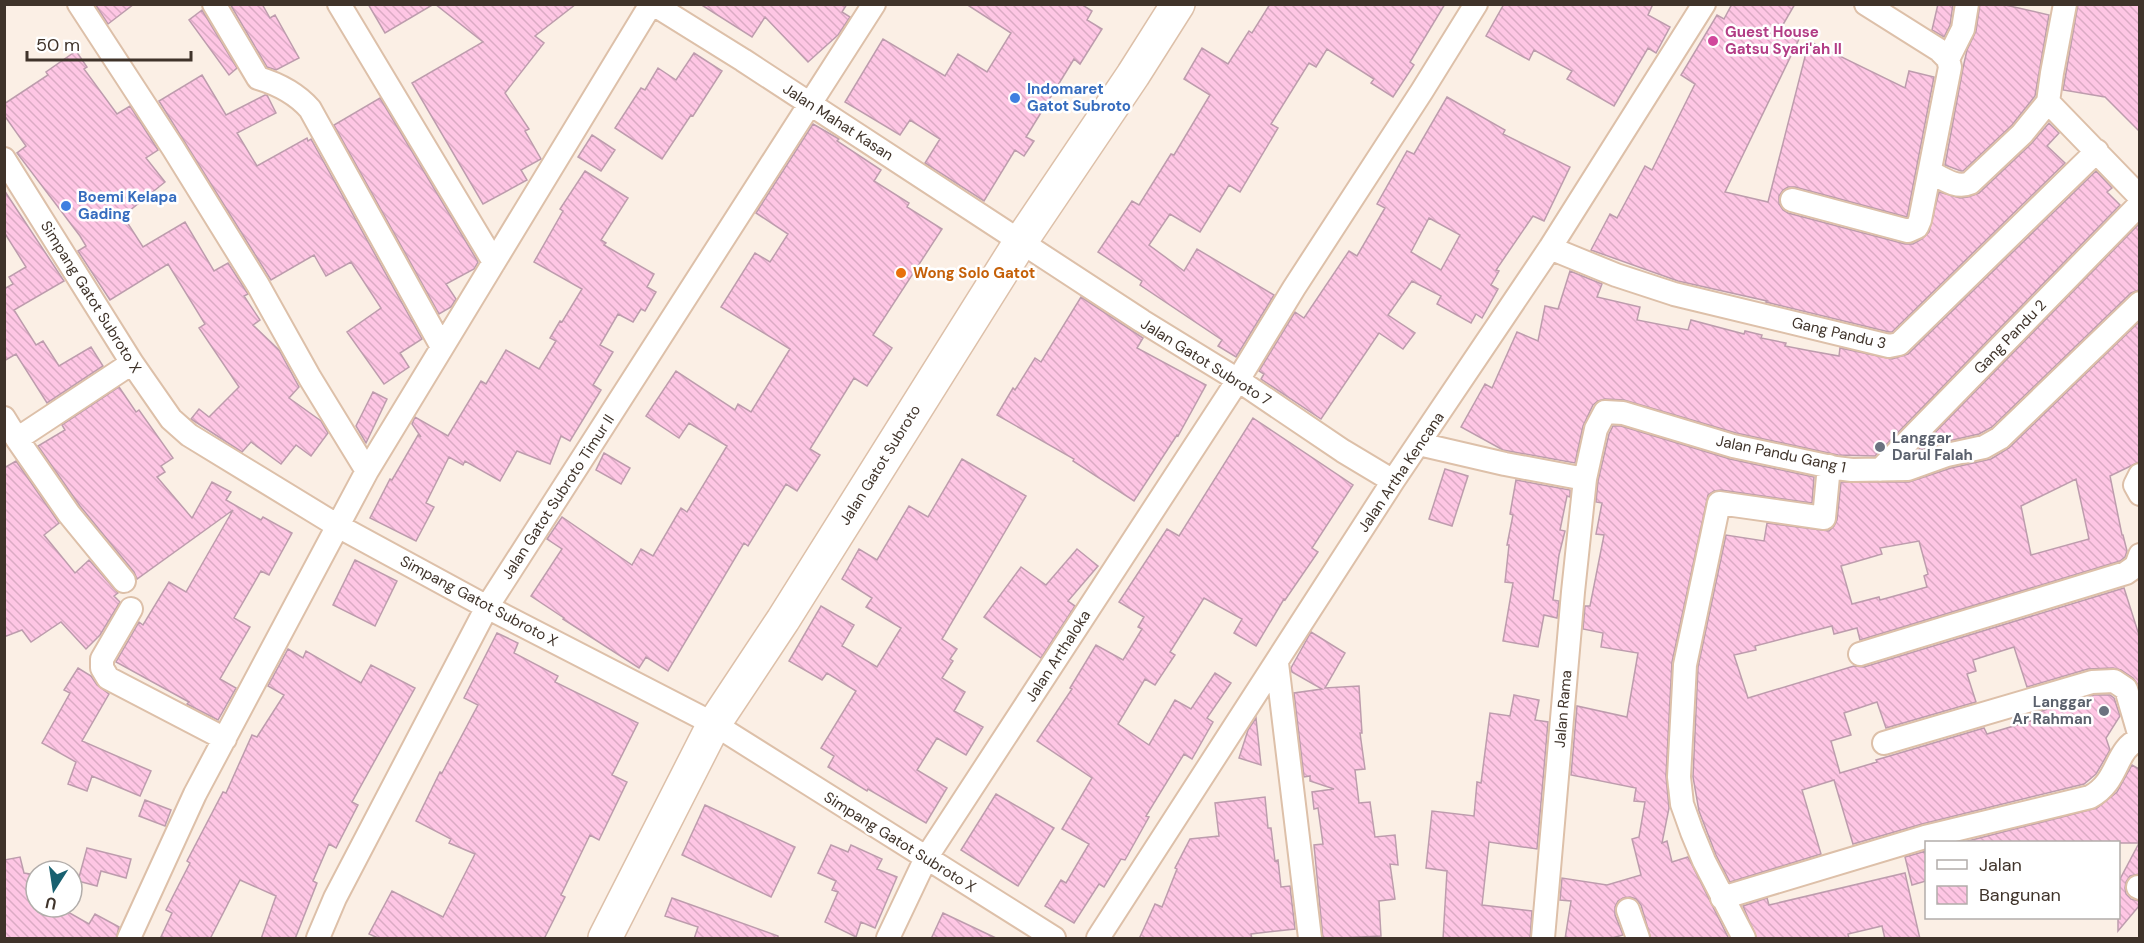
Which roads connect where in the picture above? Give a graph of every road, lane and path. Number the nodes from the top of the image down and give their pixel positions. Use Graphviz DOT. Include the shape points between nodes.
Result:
graph roads {
  1 [pos="79,4"];
  2 [pos="214,4"];
  3 [pos="339,4"];
  4 [pos="652,4"];
  5 [pos="874,4"];
  6 [pos="1178,4"];
  7 [pos="1476,4"];
  8 [pos="1704,4"];
  9 [pos="1866,4"];
  10 [pos="1967,4"];
  11 [pos="2065,4"];
  12 [pos="1949,63"];
  13 [pos="2048,102"];
  14 [pos="810,104"];
  15 [pos="2097,151"];
  16 [pos="4,159"];
  17 [pos="1930,172"];
  18 [pos="2139,197"];
  19 [pos="1792,200"];
  20 [pos="2139,204"];
  21 [pos="1021,241"];
  22 [pos="1550,248"];
  23 [pos="494,262"];
  24 [pos="2139,303"];
  25 [pos="441,347"];
  26 [pos="132,363"];
  27 [pos="1238,380"];
  28 [pos="4,418"];
  29 [pos="17,439"];
  30 [pos="1419,444"];
  31 [pos="1829,466"];
  32 [pos="1880,470"];
  33 [pos="367,471"];
  34 [pos="2139,475"];
  35 [pos="1585,479"];
  36 [pos="1393,481"];
  37 [pos="2139,494"];
  38 [pos="338,526"];
  39 [pos="2139,555"];
  40 [pos="124,580"];
  41 [pos="487,607"];
  42 [pos="131,609"];
  43 [pos="1860,654"];
  44 [pos="1277,663"];
  45 [pos="714,724"];
  46 [pos="2139,738"];
  47 [pos="225,739"];
  48 [pos="1884,744"];
  49 [pos="926,858"];
  50 [pos="1722,897"];
  51 [pos="1628,910"];
  52 [pos="129,939"];
  53 [pos="318,939"];
  54 [pos="605,939"];
  55 [pos="888,939"];
  56 [pos="1054,939"];
  57 [pos="1098,939"];
  58 [pos="1310,939"];
  59 [pos="1543,939"];
  60 [pos="1638,939"];
  61 [pos="1744,939"];
  1 -- 33 [label="street" via="258,285"];
  2 -- 25 [label="street" via="258,78 301,98 310,110"];
  3 -- 23 [label="street"];
  4 -- 14 [label="street, Jalan Mahat Kasan"];
  4 -- 23 [label="street"];
  5 -- 14 [label="street, Jalan Gatot Subroto Timur II"];
  6 -- 21 [label="main road, Jalan Gatot Subroto"];
  7 -- 27 [label="street, Jalan Arthaloka"];
  8 -- 22 [label="street, Jalan Artha Kencana"];
  9 -- 12 [label="street" via="1929,43"];
  10 -- 12 [label="street" via="1963,29"];
  11 -- 13 [label="street"];
  12 -- 17 [label="street"];
  13 -- 15 [label="street"];
  13 -- 17 [label="street" via="2022,134 1970,183 1961,186"];
  14 -- 21 [label="street, Jalan Mahat Kasan"];
  14 -- 41 [label="street, Jalan Gatot Subroto Timur II"];
  15 -- 18 [label="street"];
  15 -- 22 [label="street, Gang Pandu 3" via="1899,344 1889,346 1674,294"];
  16 -- 26 [label="street, Simpang Gatot Subroto X"];
  17 -- 19 [label="street" via="1920,220 1913,230"];
  20 -- 32 [label="street, Gang Pandu 2"];
  21 -- 27 [label="street, Jalan Gatot Subroto 7"];
  21 -- 45 [label="main road, Jalan Gatot Subroto"];
  22 -- 30 [label="street, Jalan Artha Kencana"];
  23 -- 25 [label="street"];
  24 -- 32 [label="street, Jalan Pandu Gang 1" via="1991,444 1908,470"];
  25 -- 33 [label="street"];
  26 -- 29 [label="street"];
  26 -- 38 [label="street, Simpang Gatot Subroto X" via="171,419 189,435"];
  27 -- 36 [label="street, Jalan Gatot Subroto 7"];
  27 -- 49 [label="street, Jalan Arthaloka"];
  28 -- 29 [label="street"];
  29 -- 40 [label="street" via="69,514"];
  30 -- 35 [label="street"];
  30 -- 36 [label="street, Jalan Artha Kencana"];
  31 -- 32 [label="street, Jalan Pandu Gang 1"];
  31 -- 35 [label="street, Jalan Pandu Gang 1" via="1733,446 1611,411 1605,412 1596,429"];
  31 -- 50 [label="street" via="1824,518 1719,503 1685,665 1679,777 1682,804 1692,832"];
  33 -- 38 [label="street"];
  34 -- 37 [label="street" via="2135,485"];
  35 -- 59 [label="street, Jalan Rama"];
  36 -- 44 [label="street, Jalan Artha Kencana"];
  38 -- 41 [label="street, Simpang Gatot Subroto X"];
  38 -- 47 [label="street"];
  39 -- 43 [label="street" via="2136,566 2126,573"];
  41 -- 45 [label="street, Simpang Gatot Subroto X"];
  41 -- 53 [label="street, Jalan Gatot Subroto Timur II" via="335,898"];
  42 -- 47 [label="street" via="102,659 108,678"];
  44 -- 57 [label="street, Jalan Artha Kencana"];
  44 -- 58 [label="street"];
  45 -- 49 [label="street, Simpang Gatot Subroto X"];
  45 -- 54 [label="main road, Jalan Gatot Subroto"];
  46 -- 48 [label="street" via="2126,689 2114,681 2092,682"];
  46 -- 50 [label="street" via="2126,748 2110,780 2090,796 1925,837"];
  47 -- 52 [label="street" via="195,794"];
  49 -- 55 [label="street, Jalan Arthaloka"];
  49 -- 56 [label="street, Simpang Gatot Subroto X"];
  50 -- 61 [label="street"];
  51 -- 60 [label="street"];
}
